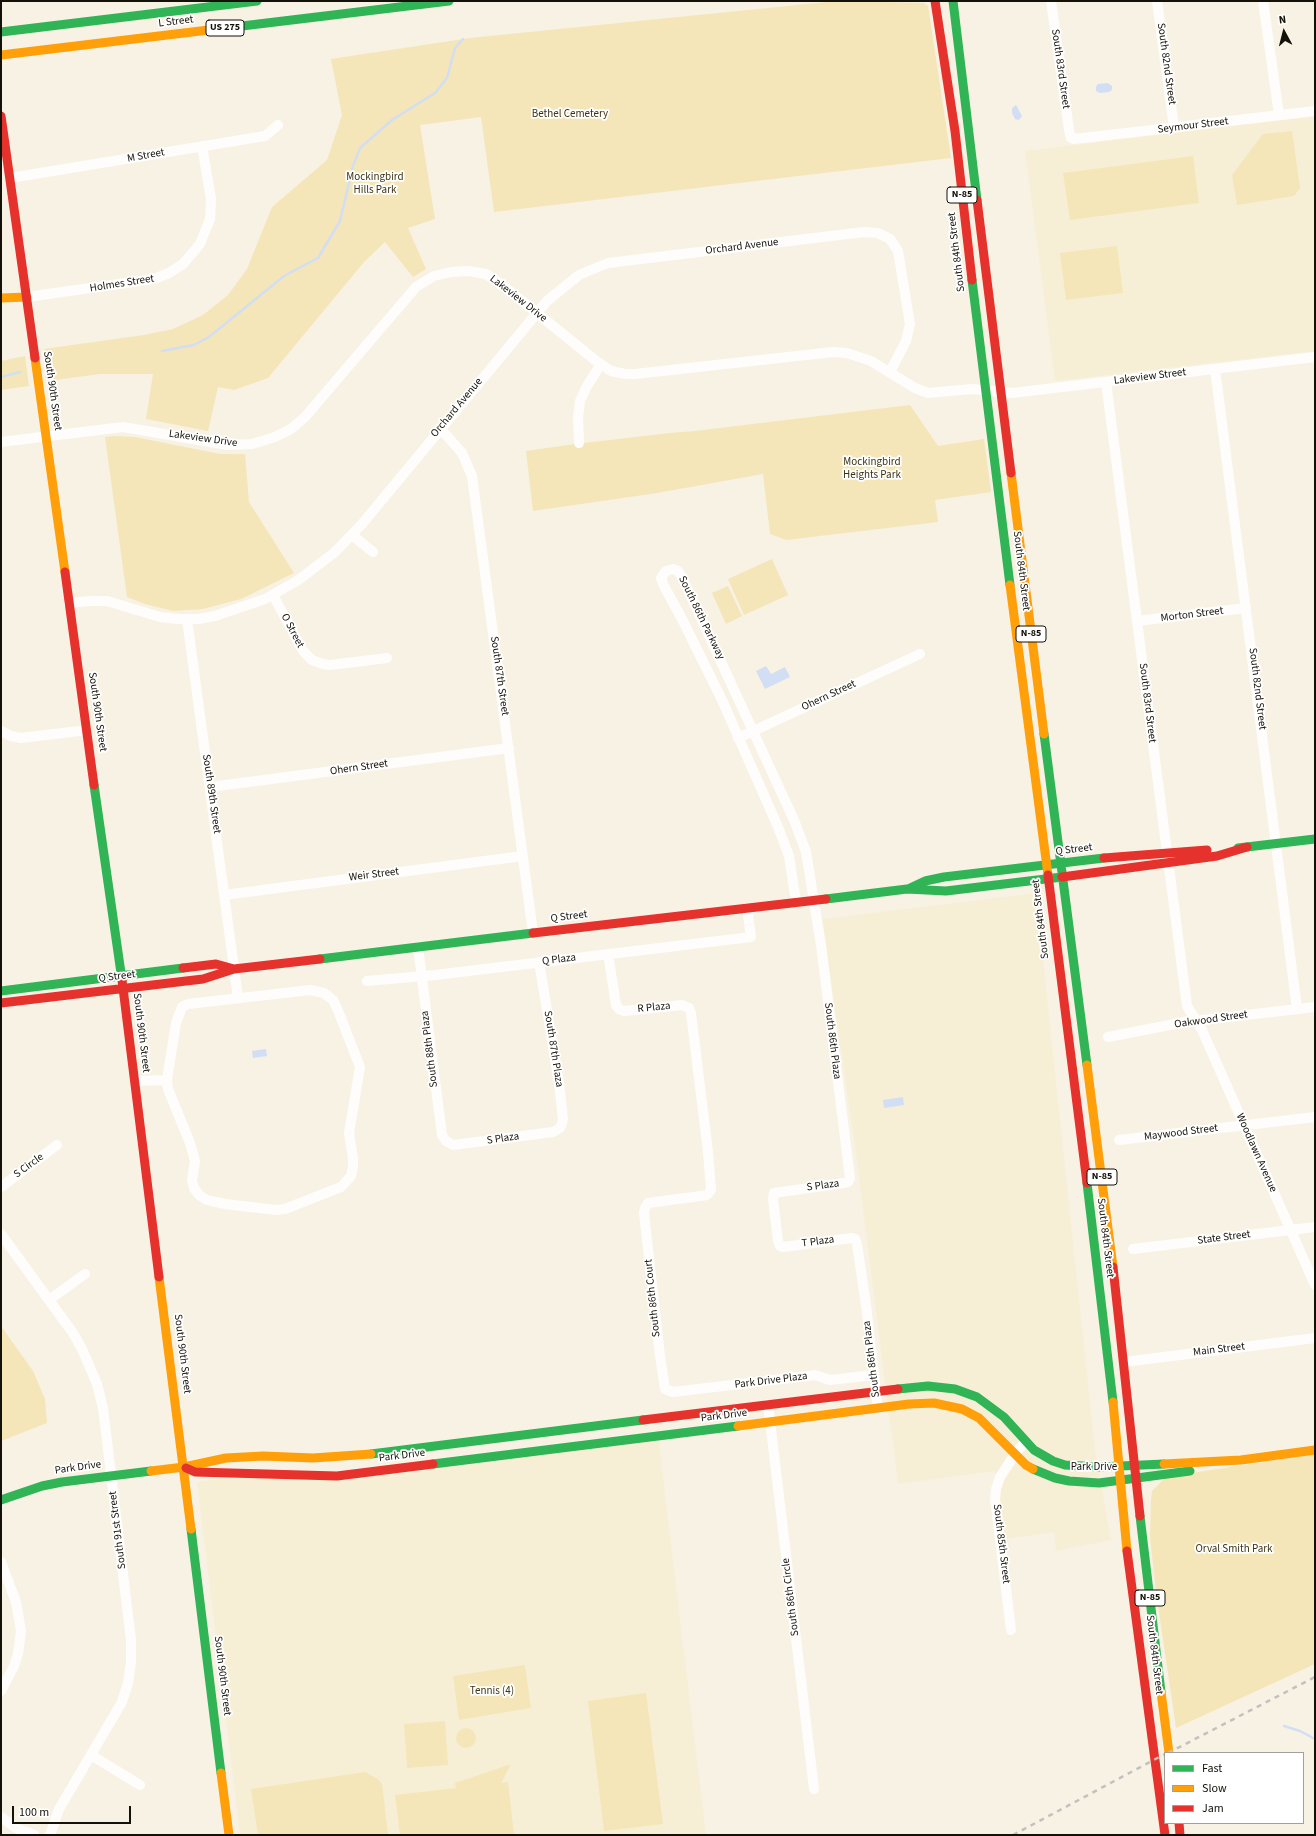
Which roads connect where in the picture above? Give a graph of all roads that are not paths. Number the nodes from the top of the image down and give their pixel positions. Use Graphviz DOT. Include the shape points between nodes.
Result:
graph roads {
  1 [pos="257,1"];
  2 [pos="449,1"];
  3 [pos="935,1"];
  4 [pos="953,1"];
  5 [pos="1051,1"];
  6 [pos="1157,1"];
  7 [pos="1263,1"];
  8 [pos="1,32"];
  9 [pos="1,55"];
  10 [pos="1315,111"];
  11 [pos="1279,115"];
  12 [pos="1,116"];
  13 [pos="278,125"];
  14 [pos="1174,128"];
  15 [pos="1071,138"];
  16 [pos="202,146"];
  17 [pos="10,178"];
  18 [pos="27,297"];
  19 [pos="1,298"];
  20 [pos="537,313"];
  21 [pos="1315,357"];
  22 [pos="601,364"];
  23 [pos="1215,369"];
  24 [pos="890,372"];
  25 [pos="1106,382"];
  26 [pos="986,390"];
  27 [pos="1001,392"];
  28 [pos="440,428"];
  29 [pos="46,436"];
  30 [pos="1,442"];
  31 [pos="579,443"];
  32 [pos="352,535"];
  33 [pos="373,552"];
  34 [pos="274,595"];
  35 [pos="69,603"];
  36 [pos="1246,608"];
  37 [pos="699,613"];
  38 [pos="187,619"];
  39 [pos="683,621"];
  40 [pos="1137,622"];
  41 [pos="920,654"];
  42 [pos="387,658"];
  43 [pos="736,692"];
  44 [pos="722,700"];
  45 [pos="87,730"];
  46 [pos="1,731"];
  47 [pos="754,732"];
  48 [pos="738,738"];
  49 [pos="509,748"];
  50 [pos="210,787"];
  51 [pos="788,806"];
  52 [pos="772,814"];
  53 [pos="1315,839"];
  54 [pos="1277,844"];
  55 [pos="1247,847"];
  56 [pos="1166,852"];
  57 [pos="523,856"];
  58 [pos="1062,863"];
  59 [pos="1168,864"];
  60 [pos="808,865"];
  61 [pos="1047,865"];
  62 [pos="791,867"];
  63 [pos="1063,877"];
  64 [pos="1048,879"];
  65 [pos="907,889"];
  66 [pos="224,895"];
  67 [pos="814,900"];
  68 [pos="796,902"];
  69 [pos="747,908"];
  70 [pos="533,933"];
  71 [pos="418,947"];
  72 [pos="608,954"];
  73 [pos="539,962"];
  74 [pos="234,969"];
  75 [pos="422,975"];
  76 [pos="121,976"];
  77 [pos="367,981"];
  78 [pos="123,989"];
  79 [pos="1,991"];
  80 [pos="238,998"];
  81 [pos="1,1003"];
  82 [pos="1315,1007"];
  83 [pos="1297,1009"];
  84 [pos="1196,1021"];
  85 [pos="1108,1037"];
  86 [pos="167,1080"];
  87 [pos="135,1081"];
  88 [pos="1315,1117"];
  89 [pos="1244,1125"];
  90 [pos="553,1132"];
  91 [pos="1119,1140"];
  92 [pos="57,1145"];
  93 [pos="453,1145"];
  94 [pos="848,1182"];
  95 [pos="1,1187"];
  96 [pos="646,1205"];
  97 [pos="1315,1227"];
  98 [pos="1291,1230"];
  99 [pos="1,1234"];
  100 [pos="855,1239"];
  101 [pos="780,1246"];
  102 [pos="1134,1249"];
  103 [pos="85,1274"];
  104 [pos="1315,1285"];
  105 [pos="49,1300"];
  106 [pos="1315,1338"];
  107 [pos="1124,1362"];
  108 [pos="874,1375"];
  109 [pos="667,1391"];
  110 [pos="876,1391"];
  111 [pos="768,1404"];
  112 [pos="878,1409"];
  113 [pos="771,1422"];
  114 [pos="1025,1442"];
  115 [pos="1315,1450"];
  116 [pos="1015,1454"];
  117 [pos="1241,1460"];
  118 [pos="1134,1466"];
  119 [pos="184,1467"];
  120 [pos="1118,1467"];
  121 [pos="111,1476"];
  122 [pos="1136,1479"];
  123 [pos="1119,1481"];
  124 [pos="1,1500"];
  125 [pos="1,1562"];
  126 [pos="1011,1630"];
  127 [pos="1,1691"];
  128 [pos="1169,1752"];
  129 [pos="91,1755"];
  130 [pos="140,1785"];
  131 [pos="814,1789"];
  132 [pos="1,1817"];
  133 [pos="1179,1824"];
  134 [pos="34,1835"];
  135 [pos="50,1835"];
  136 [pos="230,1835"];
  137 [pos="1165,1835"];
  138 [pos="1180,1835"];
  1 -- 8 [label="main road, L Street / US 275"];
  2 -- 9 [label="main road, L Street / US 275"];
  3 -- 26 [label="main road, South 84th Street / N-85" via="955,131"];
  4 -- 27 [label="main road, South 84th Street / N-85"];
  5 -- 15 [label="street, South 83rd Street"];
  6 -- 14 [label="street, South 82nd Street"];
  7 -- 11 [label="street"];
  10 -- 11 [label="street, Seymour Street"];
  11 -- 14 [label="street, Seymour Street"];
  12 -- 17 [label="main road, South 90th Street"];
  13 -- 16 [label="street, M Street" via="265,136"];
  14 -- 15 [label="street, Seymour Street"];
  16 -- 17 [label="street, M Street"];
  16 -- 18 [label="street, Holmes Street" via="211,200 210,219 200,244 183,264 154,279"];
  17 -- 18 [label="main road, South 90th Street"];
  18 -- 19 [label="main road"];
  18 -- 29 [label="main road, South 90th Street"];
  20 -- 22 [label="street, Lakeview Drive"];
  20 -- 24 [label="street, Orchard Avenue" via="570,280 608,263 868,232 878,233 890,239 900,256 910,324 906,341"];
  20 -- 28 [label="street, Orchard Avenue"];
  20 -- 29 [label="street, Lakeview Drive" via="486,274 468,271 443,273 416,287 305,417 275,437 252,444 228,445 123,427"];
  21 -- 23 [label="street, Lakeview Street"];
  22 -- 24 [label="street, Lakeview Drive" via="611,371 635,374 833,352 861,357"];
  22 -- 31 [label="street" via="580,401"];
  23 -- 25 [label="street, Lakeview Street"];
  23 -- 36 [label="street, South 82nd Street"];
  24 -- 26 [label="street, Lakeview Drive" via="928,393"];
  25 -- 27 [label="street, Lakeview Street" via="1012,393"];
  25 -- 40 [label="street, South 83rd Street"];
  26 -- 27 [label="street, Lakeview Street"];
  26 -- 61 [label="main road, South 84th Street / N-85"];
  27 -- 58 [label="main road, South 84th Street / N-85"];
  28 -- 32 [label="street, Orchard Avenue"];
  28 -- 49 [label="street, South 87th Street" via="462,453 472,476"];
  29 -- 30 [label="street, Lakeview Drive"];
  29 -- 35 [label="main road, South 90th Street"];
  32 -- 33 [label="street"];
  32 -- 34 [label="street, Orchard Avenue" via="316,568"];
  34 -- 38 [label="street, Orchard Avenue" via="215,616"];
  34 -- 42 [label="street, O Street" via="303,651 312,660 330,665"];
  35 -- 38 [label="street, Orchard Avenue" via="107,601 160,617"];
  35 -- 45 [label="main road, South 90th Street"];
  36 -- 40 [label="street, Morton Street"];
  36 -- 54 [label="street, South 82nd Street"];
  37 -- 39 [label="street"];
  37 -- 39 [label="street, South 86th Parkway" via="678,571 673,569 666,572 661,578"];
  37 -- 43 [label="street, South 86th Parkway"];
  38 -- 50 [label="street, South 89th Street"];
  39 -- 44 [label="street, South 86th Parkway"];
  40 -- 56 [label="street, South 83rd Street"];
  41 -- 47 [label="street, Ohern Street"];
  43 -- 44 [label="street"];
  43 -- 47 [label="street, South 86th Parkway"];
  44 -- 48 [label="street, South 86th Parkway"];
  45 -- 46 [label="street" via="20,738"];
  45 -- 76 [label="main road, South 90th Street"];
  47 -- 48 [label="street, Ohern Street"];
  47 -- 51 [label="street, South 86th Parkway"];
  48 -- 52 [label="street, South 86th Parkway"];
  49 -- 50 [label="street, Ohern Street"];
  49 -- 57 [label="street, South 87th Street"];
  50 -- 66 [label="street, South 89th Street"];
  51 -- 52 [label="street"];
  51 -- 60 [label="street, South 86th Parkway" via="806,852"];
  52 -- 62 [label="street, South 86th Parkway"];
  53 -- 54 [label="main road, Q Street"];
  54 -- 55 [label="main road, Q Street"];
  54 -- 83 [label="street, South 82nd Street"];
  55 -- 56 [label="main road, Q Street"];
  55 -- 59 [label="main road, Q Street" via="1217,856"];
  56 -- 58 [label="main road, Q Street"];
  56 -- 59 [label="street, South 83rd Street"];
  57 -- 66 [label="street, Weir Street"];
  57 -- 70 [label="street, South 87th Street"];
  58 -- 61 [label="main road, Q Street"];
  58 -- 63 [label="main road, South 84th Street / N-85"];
  59 -- 63 [label="main road, Q Street"];
  59 -- 84 [label="street, South 83rd Street" via="1187,1006"];
  60 -- 62 [label="street"];
  60 -- 67 [label="street, South 86th Parkway"];
  61 -- 64 [label="main road, South 84th Street / N-85"];
  61 -- 65 [label="main road, Q Street" via="944,877 925,881"];
  62 -- 68 [label="street, South 86th Parkway"];
  63 -- 64 [label="main road, Q Street"];
  63 -- 107 [label="main road, South 84th Street / N-85"];
  64 -- 65 [label="main road, Q Street" via="946,891"];
  64 -- 120 [label="main road, South 84th Street / N-85" via="1106,1344"];
  65 -- 67 [label="main road, Q Street"];
  66 -- 74 [label="street, South 89th Street"];
  67 -- 68 [label="main road, Q Street"];
  67 -- 94 [label="street, South 86th Plaza" via="850,1178"];
  68 -- 69 [label="main road, Q Street"];
  69 -- 70 [label="main road, Q Street"];
  69 -- 72 [label="street, Q Plaza" via="751,937"];
  70 -- 71 [label="main road, Q Street"];
  71 -- 74 [label="main road, Q Street"];
  71 -- 75 [label="street, South 88th Plaza"];
  72 -- 73 [label="street, Q Plaza"];
  72 -- 96 [label="street, R Plaza" via="619,1010 682,1005 689,1008 691,1013 708,1152 710,1192 701,1196 650,1202"];
  73 -- 75 [label="street, Q Plaza"];
  73 -- 90 [label="street, South 87th Plaza" via="563,1118 560,1128"];
  74 -- 76 [label="main road, Q Street" via="216,964"];
  74 -- 78 [label="main road, Q Street" via="203,979"];
  74 -- 80 [label="street, South 89th Street"];
  75 -- 77 [label="street, Q Plaza"];
  75 -- 93 [label="street, South 88th Plaza" via="442,1135"];
  76 -- 78 [label="main road, South 90th Street"];
  76 -- 79 [label="main road, Q Street"];
  78 -- 81 [label="main road, Q Street"];
  78 -- 87 [label="main road, South 90th Street"];
  80 -- 86 [label="street" via="188,1004 182,1007 176,1023"];
  80 -- 86 [label="street" via="310,990 324,993 333,1000 360,1067 350,1133 353,1158 351,1176 340,1187 285,1209 269,1210 208,1200 199,1195 194,1188 194,1161 190,1142 168,1089"];
  82 -- 83 [label="street, Oakwood Street"];
  83 -- 84 [label="street, Oakwood Street"];
  84 -- 85 [label="street, Oakwood Street"];
  84 -- 89 [label="street, Woodlawn Avenue"];
  86 -- 87 [label="street"];
  87 -- 119 [label="main road, South 90th Street"];
  88 -- 89 [label="street, Maywood Street"];
  89 -- 91 [label="street, Maywood Street"];
  89 -- 98 [label="street, Woodlawn Avenue"];
  90 -- 93 [label="street, S Plaza"];
  92 -- 95 [label="street, S Circle"];
  94 -- 101 [label="street, S Plaza" via="774,1193"];
  96 -- 109 [label="street, South 86th Court" via="644,1213 650,1278 663,1386"];
  97 -- 98 [label="street, State Street"];
  98 -- 102 [label="street, State Street"];
  98 -- 104 [label="street, Woodlawn Avenue"];
  99 -- 105 [label="street, South 91st Street"];
  100 -- 101 [label="street, T Plaza"];
  100 -- 108 [label="street, South 86th Plaza" via="858,1244"];
  103 -- 105 [label="street"];
  105 -- 121 [label="street, South 91st Street" via="82,1349 97,1384 103,1408"];
  106 -- 107 [label="street, Main Street"];
  107 -- 118 [label="main road, South 84th Street / N-85"];
  108 -- 109 [label="street, Park Drive Plaza" via="830,1380 815,1375"];
  108 -- 110 [label="street, South 86th Plaza"];
  110 -- 111 [label="main road, Park Drive"];
  110 -- 112 [label="street, South 86th Plaza"];
  110 -- 114 [label="main road, Park Drive" via="928,1386 967,1393 995,1408"];
  111 -- 113 [label="street, South 86th Circle"];
  111 -- 119 [label="main road, Park Drive" via="355,1456 244,1456"];
  112 -- 113 [label="main road, Park Drive"];
  112 -- 116 [label="main road, Park Drive" via="934,1403 962,1409 979,1418"];
  113 -- 119 [label="main road, Park Drive" via="337,1476 195,1472"];
  113 -- 131 [label="street, South 86th Circle"];
  114 -- 116 [label="street, South 85th Street"];
  114 -- 120 [label="main road, Park Drive" via="1053,1461 1081,1467"];
  115 -- 117 [label="main road, Park Drive"];
  116 -- 123 [label="main road, Park Drive" via="1036,1471 1055,1478 1084,1482"];
  116 -- 126 [label="street, South 85th Street" via="998,1483 995,1499"];
  117 -- 118 [label="main road, Park Drive"];
  117 -- 122 [label="main road, Park Drive"];
  118 -- 120 [label="main road, Park Drive"];
  118 -- 122 [label="main road, South 84th Street / N-85"];
  119 -- 121 [label="main road, Park Drive"];
  119 -- 136 [label="main road, South 90th Street"];
  120 -- 123 [label="main road, South 84th Street / N-85"];
  121 -- 124 [label="main road, Park Drive" via="42,1486"];
  121 -- 129 [label="street, South 91st Street" via="131,1640 131,1662 122,1702"];
  122 -- 123 [label="main road, Park Drive"];
  122 -- 128 [label="main road, South 84th Street / N-85"];
  123 -- 137 [label="main road, South 84th Street / N-85"];
  125 -- 127 [label="street" via="16,1602 21,1631 18,1654"];
  129 -- 130 [label="street"];
  129 -- 135 [label="street, South 91st Street" via="59,1809"];
  132 -- 134 [label="street" via="16,1828"];
  133 -- 138 [label="main road"];
}
